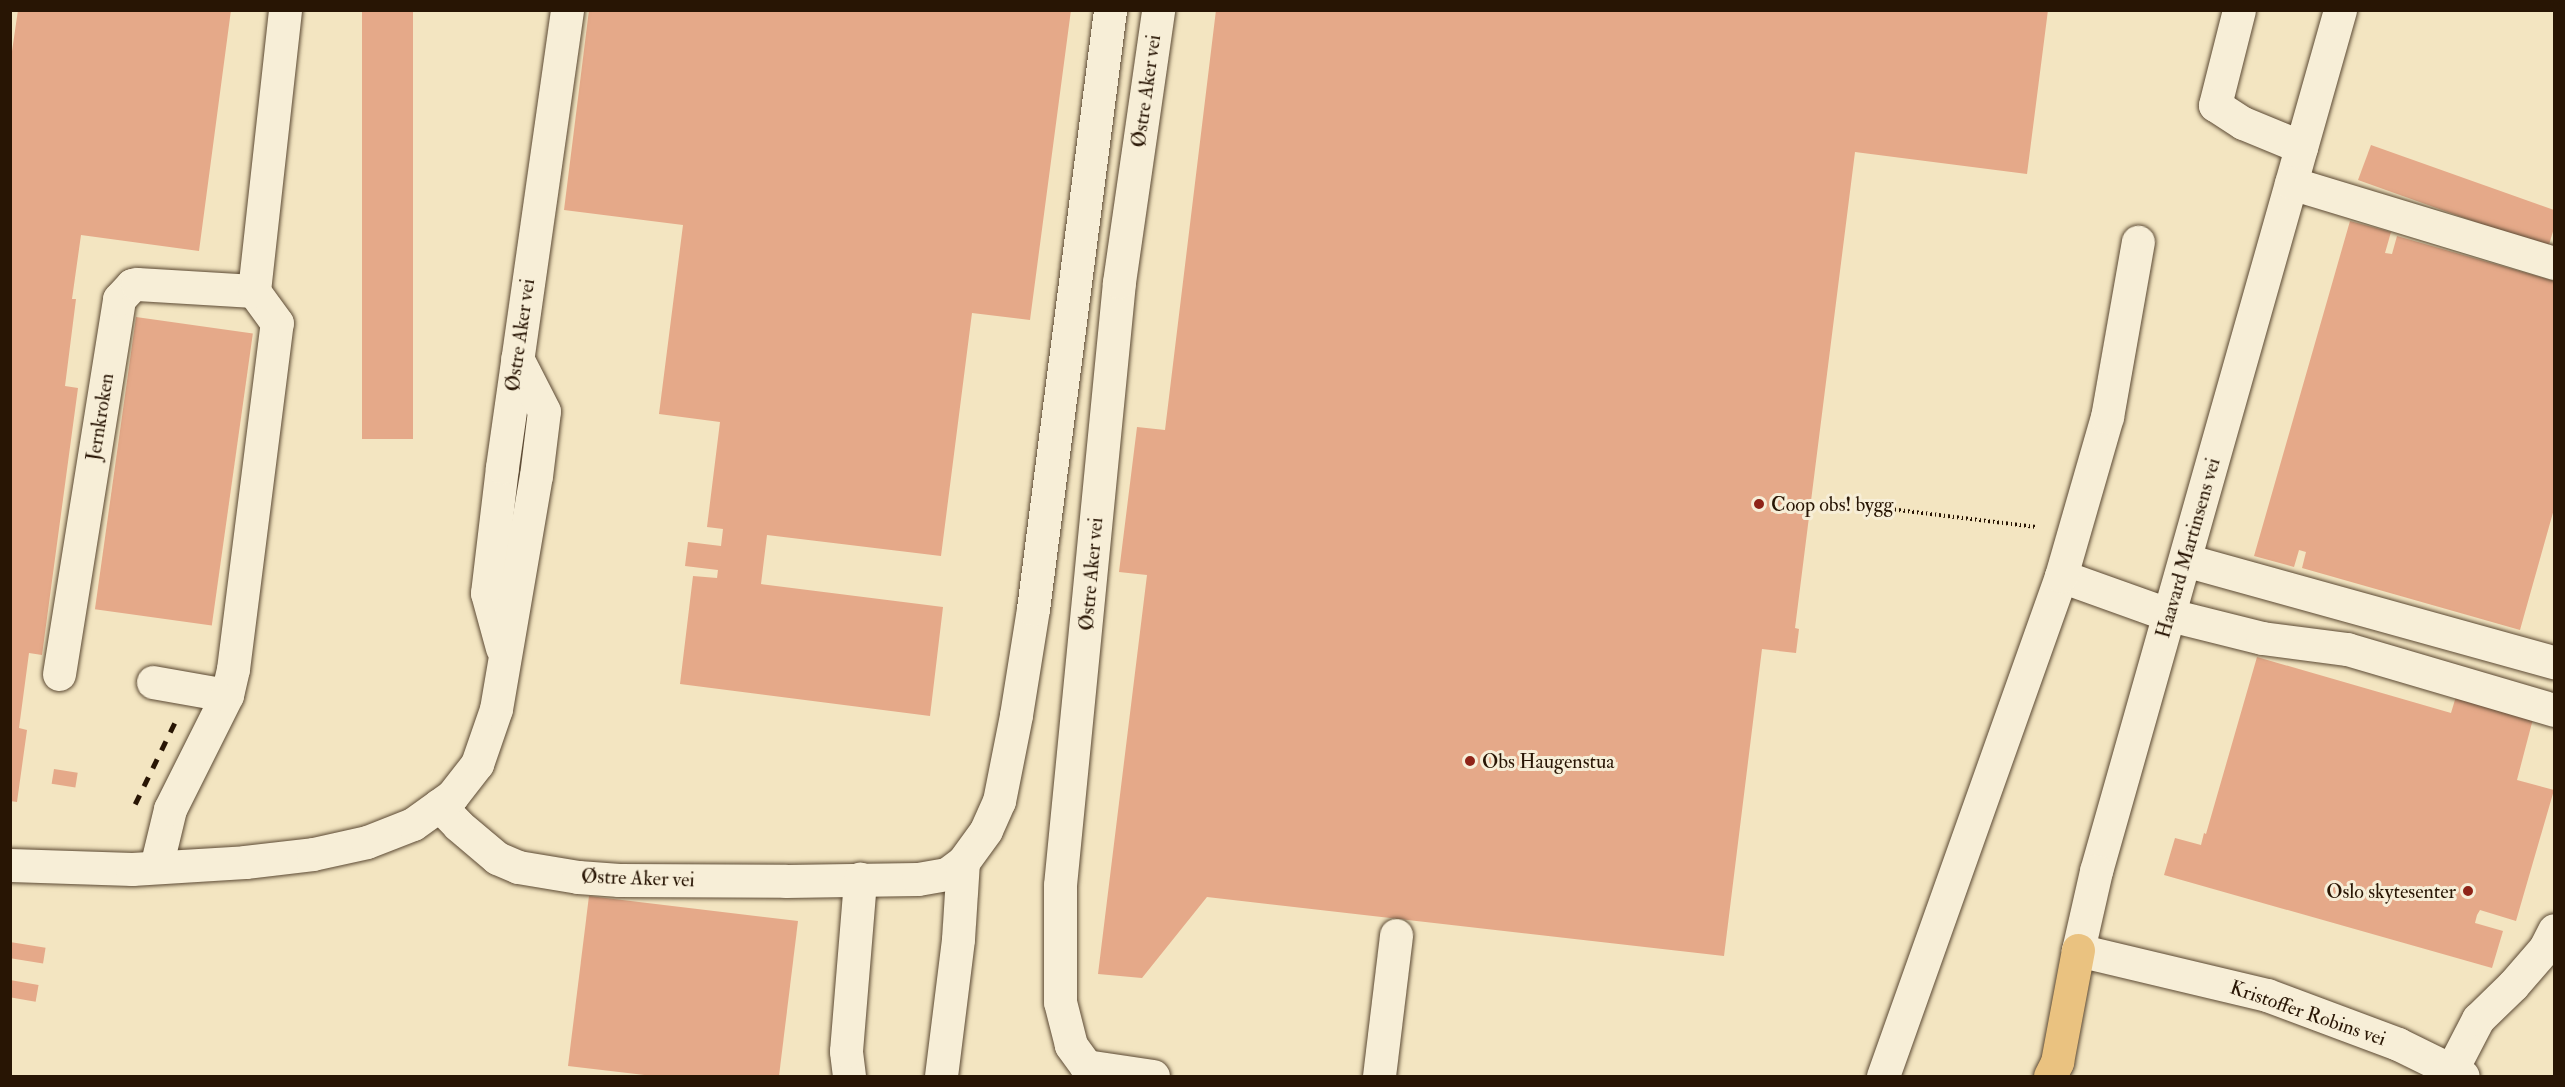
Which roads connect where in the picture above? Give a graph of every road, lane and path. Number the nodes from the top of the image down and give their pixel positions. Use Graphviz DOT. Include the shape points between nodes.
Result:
graph roads {
  1 [pos="285,10"];
  2 [pos="567,10"];
  3 [pos="1110,10"];
  4 [pos="1158,10"];
  5 [pos="2239,10"];
  6 [pos="2340,10"];
  7 [pos="2301,147"];
  8 [pos="2291,183"];
  9 [pos="2138,242"];
  10 [pos="2554,263"];
  11 [pos="254,291"];
  12 [pos="1841,503"];
  13 [pos="2074,532"];
  14 [pos="2185,560"];
  15 [pos="2061,576"];
  16 [pos="2170,615"];
  17 [pos="2554,662"];
  18 [pos="59,674"];
  19 [pos="153,682"];
  20 [pos="227,695"];
  21 [pos="2554,710"];
  22 [pos="440,805"];
  23 [pos="963,862"];
  24 [pos="10,865"];
  25 [pos="156,867"];
  26 [pos="860,879"];
  27 [pos="2554,930"];
  28 [pos="1396,935"];
  29 [pos="2078,950"];
  30 [pos="2055,1072"];
  31 [pos="2457,1074"];
  32 [pos="849,1077"];
  33 [pos="941,1077"];
  34 [pos="1153,1077"];
  35 [pos="1379,1077"];
  36 [pos="1883,1077"];
  1 -- 11 [label="street"];
  2 -- 22 [label="street, Østre Aker vei" via="517,358 544,411 536,476 496,709 477,764"];
  3 -- 23 [label="street, Østre Aker vei" via="1035,598 1016,715 999,801 986,830"];
  4 -- 34 [label="street, Østre Aker vei" via="1119,282 1060,885 1060,1002 1071,1045 1086,1066"];
  5 -- 7 [label="street" via="2215,105 2243,123"];
  6 -- 7 [label="street, Haavard Martinsens vei"];
  7 -- 8 [label="street, Haavard Martinsens vei"];
  8 -- 10 [label="street"];
  8 -- 14 [label="street, Haavard Martinsens vei"];
  9 -- 13 [label="street" via="2107,417"];
  11 -- 18 [label="street, Jernkroken" via="137,284 119,299"];
  11 -- 20 [label="street" via="277,323"];
  12 -- 13 [label="path"];
  13 -- 15 [label="street"];
  14 -- 16 [label="street, Haavard Martinsens vei"];
  14 -- 17 [label="street"];
  15 -- 16 [label="street"];
  15 -- 36 [label="street"];
  16 -- 21 [label="street" via="2262,638 2347,649"];
  16 -- 29 [label="street, Haavard Martinsens vei" via="2096,871"];
  19 -- 20 [label="street"];
  20 -- 25 [label="street" via="170,808"];
  22 -- 25 [label="street" via="413,824 367,842 313,854"];
  22 -- 26 [label="street, Østre Aker vei" via="497,858 518,867 619,880"];
  23 -- 26 [label="street, Østre Aker vei" via="947,874 918,879"];
  23 -- 33 [label="street"];
  24 -- 25 [label="street"];
  26 -- 32 [label="street" via="846,1051"];
  27 -- 31 [label="street" via="2546,948 2478,1019"];
  28 -- 35 [label="street"];
  29 -- 30 [label="highway"];
  29 -- 31 [label="street, Kristoffer Robins vei" via="2267,995 2398,1044"];
}
